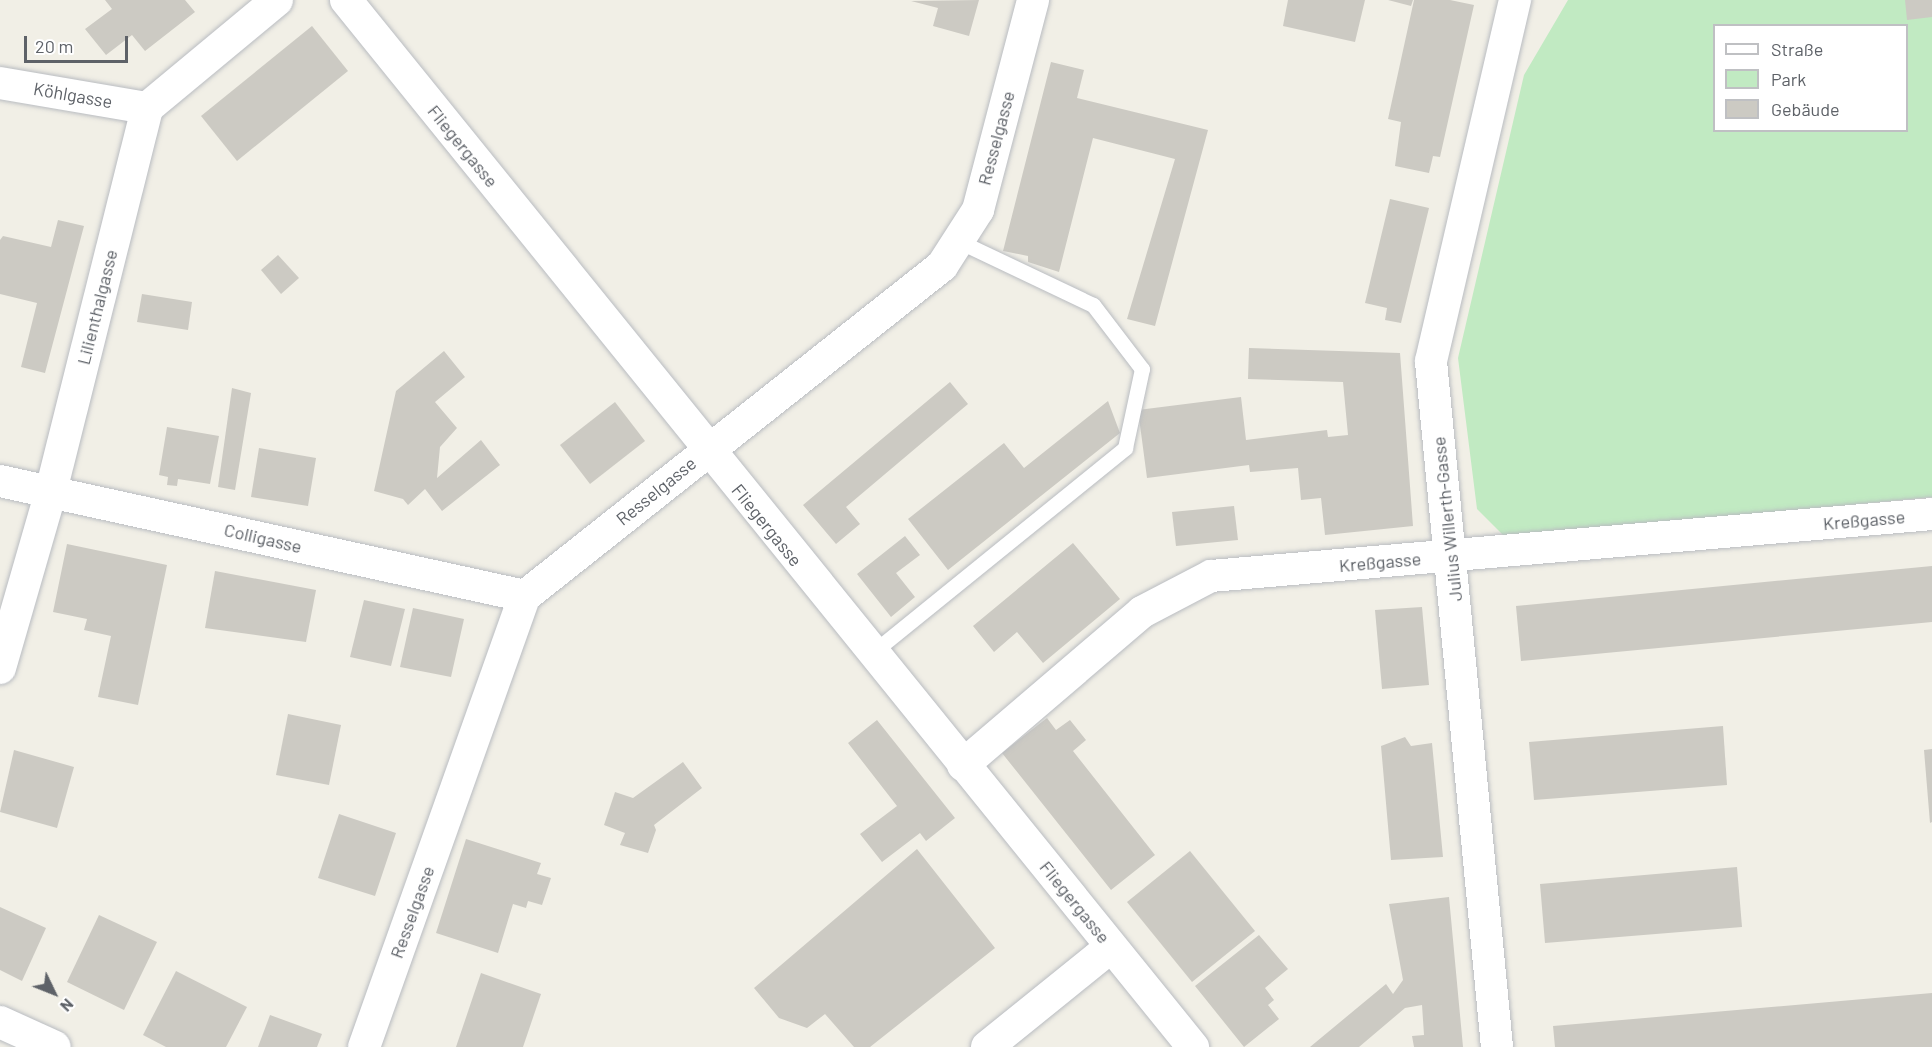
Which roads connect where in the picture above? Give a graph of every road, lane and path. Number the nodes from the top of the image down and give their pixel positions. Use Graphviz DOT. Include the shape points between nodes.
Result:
graph roads {
  1 [pos="277,0"];
  2 [pos="346,0"];
  3 [pos="1033,0"];
  4 [pos="1515,0"];
  5 [pos="0,83"];
  6 [pos="147,108"];
  7 [pos="958,241"];
  8 [pos="706,450"];
  9 [pos="0,481"];
  10 [pos="51,491"];
  11 [pos="1932,514"];
  12 [pos="1451,556"];
  13 [pos="525,597"];
  14 [pos="872,653"];
  15 [pos="0,668"];
  16 [pos="963,765"];
  17 [pos="1112,947"];
  18 [pos="0,1022"];
  19 [pos="55,1047"];
  20 [pos="364,1047"];
  21 [pos="987,1047"];
  22 [pos="1193,1047"];
  23 [pos="1497,1047"];
  1 -- 6 [label="street"];
  2 -- 8 [label="street, Fliegergasse"];
  3 -- 7 [label="street, Resselgasse" via="978,210"];
  4 -- 12 [label="street, Julius Willerth-Gasse" via="1431,361"];
  5 -- 6 [label="street, Köhlgasse"];
  6 -- 10 [label="street, Lilienthalgasse"];
  7 -- 8 [label="street, Resselgasse" via="942,266"];
  7 -- 14 [label="lane" via="1093,305 1142,369 1125,448"];
  8 -- 13 [label="street, Resselgasse"];
  8 -- 14 [label="street, Fliegergasse"];
  9 -- 10 [label="street, Colligasse"];
  10 -- 13 [label="street, Colligasse"];
  10 -- 15 [label="street, Lilienthalgasse"];
  11 -- 12 [label="street, Kreßgasse"];
  12 -- 16 [label="street, Kreßgasse" via="1211,576 1142,612"];
  12 -- 23 [label="street, Julius Willerth-Gasse"];
  13 -- 20 [label="street, Resselgasse"];
  14 -- 16 [label="street, Fliegergasse"];
  16 -- 17 [label="street, Fliegergasse"];
  17 -- 21 [label="street"];
  17 -- 22 [label="street, Fliegergasse"];
  18 -- 19 [label="street"];
}
